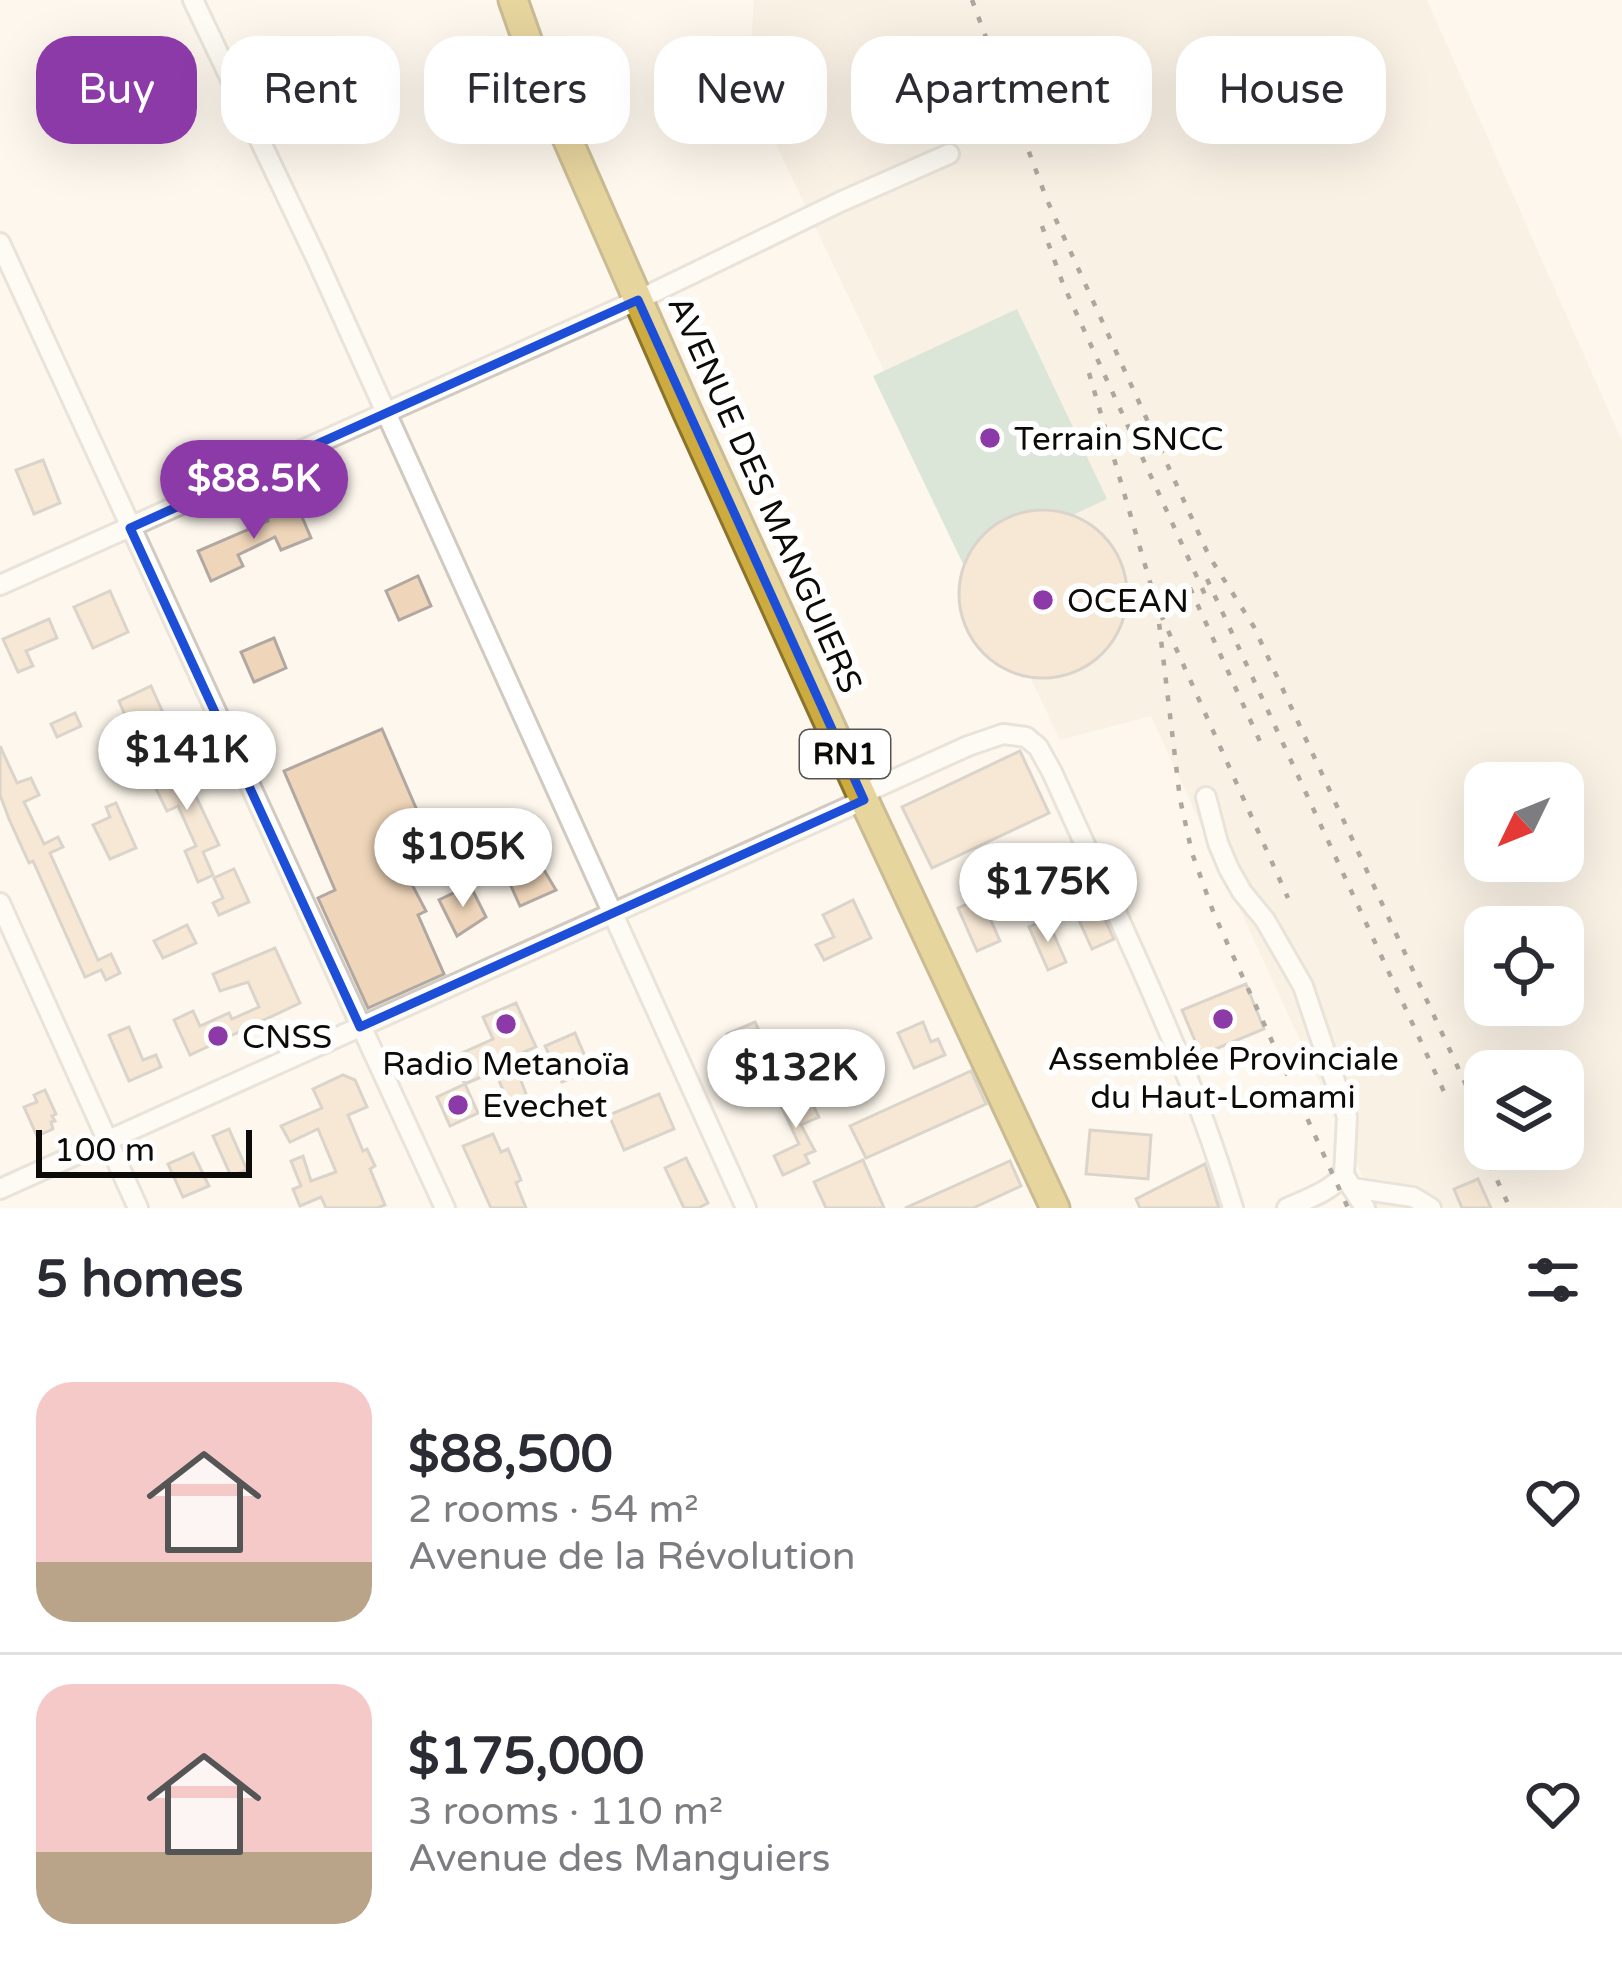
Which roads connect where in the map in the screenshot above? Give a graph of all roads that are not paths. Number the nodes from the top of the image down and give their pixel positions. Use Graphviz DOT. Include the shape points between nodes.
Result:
graph roads {
  1 [pos="193,0"];
  2 [pos="513,0"];
  3 [pos="949,154"];
  4 [pos="0,243"];
  5 [pos="638,300"];
  6 [pos="384,411"];
  7 [pos="130,528"];
  8 [pos="0,585"];
  9 [pos="863,797"];
  10 [pos="1206,797"];
  11 [pos="0,903"];
  12 [pos="612,913"];
  13 [pos="360,1027"];
  14 [pos="107,1141"];
  15 [pos="1348,1182"];
  16 [pos="0,1190"];
  17 [pos="138,1208"];
  18 [pos="445,1208"];
  19 [pos="746,1208"];
  20 [pos="1054,1208"];
  21 [pos="1233,1208"];
  22 [pos="1287,1208"];
  23 [pos="1365,1208"];
  24 [pos="1431,1208"];
  1 -- 6 [label="street"];
  2 -- 5 [label="highway, AVENUE DES MANGUIERS / RN1"];
  3 -- 5 [label="street"];
  4 -- 7 [label="street"];
  5 -- 6 [label="street"];
  5 -- 9 [label="highway, AVENUE DES MANGUIERS / RN1"];
  6 -- 7 [label="street"];
  6 -- 12 [label="street"];
  7 -- 8 [label="street"];
  7 -- 13 [label="street"];
  9 -- 12 [label="street"];
  9 -- 20 [label="highway, AVENUE DES MANGUIERS / RN1"];
  9 -- 21 [label="street" via="1003,734 1026,736 1038,747 1173,1041"];
  10 -- 15 [label="street" via="1229,869 1303,986 1347,1117"];
  11 -- 14 [label="street"];
  12 -- 13 [label="street"];
  12 -- 19 [label="street"];
  13 -- 14 [label="street"];
  13 -- 18 [label="street"];
  14 -- 16 [label="street"];
  14 -- 17 [label="street"];
  15 -- 22 [label="street"];
  15 -- 23 [label="street"];
  15 -- 24 [label="street"];
}
